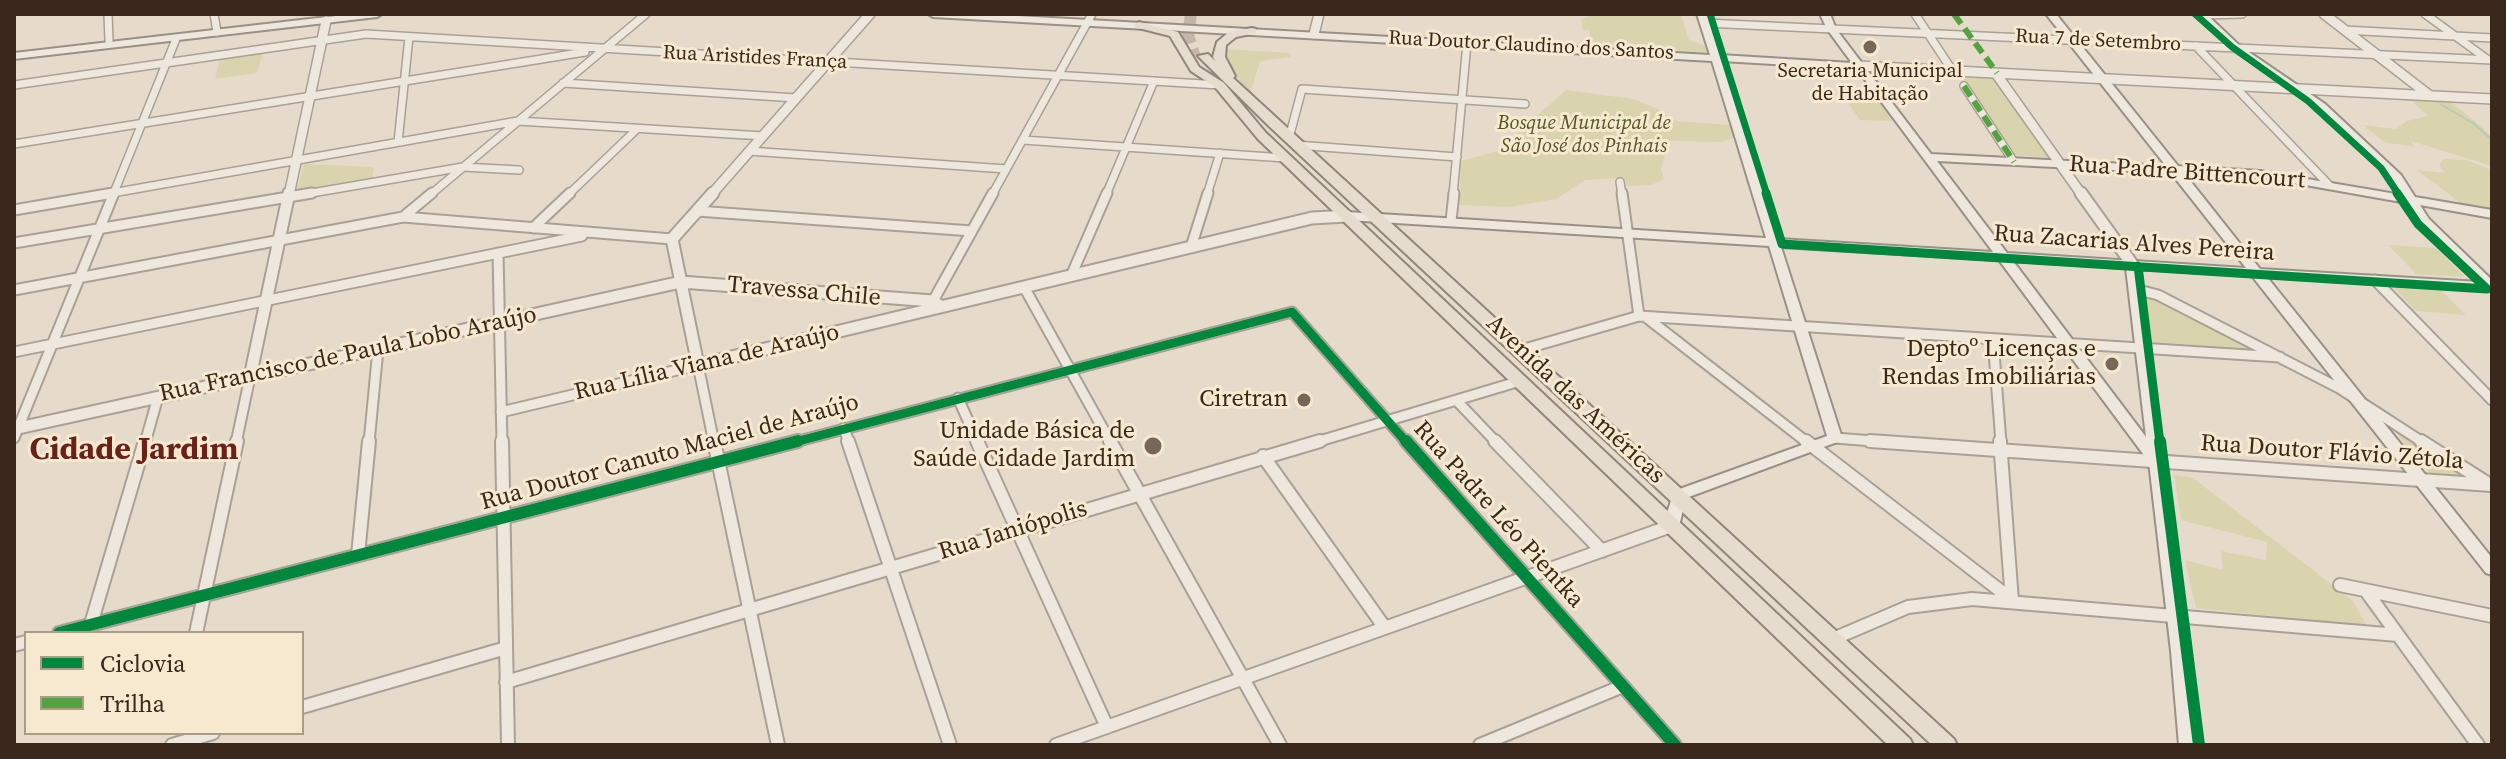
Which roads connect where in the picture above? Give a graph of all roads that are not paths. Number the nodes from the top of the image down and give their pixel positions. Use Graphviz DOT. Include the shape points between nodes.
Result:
graph roads {
  1 [pos="108,14"];
  2 [pos="214,14"];
  3 [pos="356,14"];
  4 [pos="377,14"];
  5 [pos="646,14"];
  6 [pos="870,14"];
  7 [pos="933,14"];
  8 [pos="1319,14"];
  9 [pos="1825,14"];
  10 [pos="1915,14"];
  11 [pos="2051,14"];
  12 [pos="2242,14"];
  13 [pos="2324,14"];
  14 [pos="2425,14"];
  15 [pos="984,15"];
  16 [pos="2201,15"];
  17 [pos="1001,16"];
  18 [pos="324,18"];
  19 [pos="1090,18"];
  20 [pos="1704,18"];
  21 [pos="1139,25"];
  22 [pos="1832,29"];
  23 [pos="2344,30"];
  24 [pos="1252,31"];
  25 [pos="217,32"];
  26 [pos="1928,33"];
  27 [pos="1314,34"];
  28 [pos="2456,36"];
  29 [pos="409,37"];
  30 [pos="2492,38"];
  31 [pos="176,39"];
  32 [pos="322,39"];
  33 [pos="2071,40"];
  34 [pos="109,41"];
  35 [pos="1467,43"];
  36 [pos="2196,46"];
  37 [pos="2237,48"];
  38 [pos="605,49"];
  39 [pos="2376,54"];
  40 [pos="1716,56"];
  41 [pos="16,57"];
  42 [pos="2491,60"];
  43 [pos="166,62"];
  44 [pos="828,62"];
  45 [pos="1860,66"];
  46 [pos="1954,73"];
  47 [pos="1997,75"];
  48 [pos="1059,76"];
  49 [pos="1204,77"];
  50 [pos="2103,80"];
  51 [pos="405,81"];
  52 [pos="1154,81"];
  53 [pos="563,83"];
  54 [pos="1189,83"];
  55 [pos="1219,84"];
  56 [pos="14,85"];
  57 [pos="1964,86"];
  58 [pos="2235,86"];
  59 [pos="1237,88"];
  60 [pos="2299,89"];
  61 [pos="310,96"];
  62 [pos="2429,96"];
  63 [pos="796,98"];
  64 [pos="1462,99"];
  65 [pos="2492,99"];
  66 [pos="1525,104"];
  67 [pos="518,121"];
  68 [pos="142,124"];
  69 [pos="637,129"];
  70 [pos="763,136"];
  71 [pos="1023,140"];
  72 [pos="398,142"];
  73 [pos="1293,142"];
  74 [pos="14,144"];
  75 [pos="1126,147"];
  76 [pos="749,151"];
  77 [pos="1220,153"];
  78 [pos="1457,157"];
  79 [pos="1928,157"];
  80 [pos="1285,158"];
  81 [pos="296,161"];
  82 [pos="2014,162"];
  83 [pos="2062,164"];
  84 [pos="463,167"];
  85 [pos="1006,169"];
  86 [pos="2175,169"];
  87 [pos="519,170"];
  88 [pos="1620,182"];
  89 [pos="2329,185"];
  90 [pos="114,193"];
  91 [pos="288,196"];
  92 [pos="2411,200"];
  93 [pos="14,210"];
  94 [pos="697,211"];
  95 [pos="2492,214"];
  96 [pos="1347,216"];
  97 [pos="1374,216"];
  98 [pos="403,217"];
  99 [pos="1451,221"];
  100 [pos="533,228"];
  101 [pos="99,229"];
  102 [pos="972,231"];
  103 [pos="1628,232"];
  104 [pos="596,233"];
  105 [pos="672,239"];
  106 [pos="279,240"];
  107 [pos="1774,241"];
  108 [pos="14,243"];
  109 [pos="1191,247"];
  110 [pos="498,253"];
  111 [pos="2003,256"];
  112 [pos="2132,264"];
  113 [pos="2257,272"];
  114 [pos="1071,276"];
  115 [pos="79,278"];
  116 [pos="2375,280"];
  117 [pos="681,282"];
  118 [pos="1024,287"];
  119 [pos="2492,287"];
  120 [pos="2135,289"];
  121 [pos="14,290"];
  122 [pos="266,300"];
  123 [pos="929,307"];
  124 [pos="1292,312"];
  125 [pos="1642,316"];
  126 [pos="499,322"];
  127 [pos="1800,326"];
  128 [pos="1993,339"];
  129 [pos="52,344"];
  130 [pos="2068,344"];
  131 [pos="2142,348"];
  132 [pos="378,349"];
  133 [pos="1521,350"];
  134 [pos="14,352"];
  135 [pos="2280,357"];
  136 [pos="698,365"];
  137 [pos="1070,369"];
  138 [pos="250,377"];
  139 [pos="1520,381"];
  140 [pos="158,397"];
  141 [pos="2355,397"];
  142 [pos="958,398"];
  143 [pos="2492,400"];
  144 [pos="1457,401"];
  145 [pos="501,412"];
  146 [pos="1386,419"];
  147 [pos="844,428"];
  148 [pos="15,432"];
  149 [pos="1835,438"];
  150 [pos="1813,446"];
  151 [pos="2001,450"];
  152 [pos="1263,456"];
  153 [pos="719,461"];
  154 [pos="2156,461"];
  155 [pos="2421,480"];
  156 [pos="2491,485"];
  157 [pos="1139,493"];
  158 [pos="1679,495"];
  159 [pos="503,517"];
  160 [pos="1671,526"];
  161 [pos="1017,529"];
  162 [pos="1602,551"];
  163 [pos="358,555"];
  164 [pos="890,567"];
  165 [pos="2492,569"];
  166 [pos="1527,578"];
  167 [pos="2340,585"];
  168 [pos="2366,591"];
  169 [pos="204,595"];
  170 [pos="2012,601"];
  171 [pos="750,609"];
  172 [pos="2175,615"];
  173 [pos="2492,616"];
  174 [pos="91,624"];
  175 [pos="1385,628"];
  176 [pos="66,631"];
  177 [pos="196,631"];
  178 [pos="2398,635"];
  179 [pos="1833,639"];
  180 [pos="506,648"];
  181 [pos="1243,679"];
  182 [pos="506,682"];
  183 [pos="1623,686"];
  184 [pos="304,706"];
  185 [pos="1107,727"];
  186 [pos="206,735"];
  187 [pos="172,745"];
  188 [pos="508,745"];
  189 [pos="778,745"];
  190 [pos="950,745"];
  191 [pos="1056,745"];
  192 [pos="1280,745"];
  193 [pos="1480,745"];
  194 [pos="1675,745"];
  195 [pos="1902,745"];
  196 [pos="1946,745"];
  197 [pos="2188,745"];
  198 [pos="2478,745"];
  1 -- 34 [label="street"];
  2 -- 25 [label="street"];
  3 -- 18 [label="main road"];
  4 -- 18 [label="main road"];
  5 -- 38 [label="street"];
  6 -- 44 [label="street"];
  7 -- 15 [label="main road, Rua Doutor Claudino dos Santos"];
  8 -- 27 [label="street"];
  9 -- 22 [label="main road"];
  10 -- 26 [label="street"];
  11 -- 33 [label="main road"];
  12 -- 16 [label="street"];
  13 -- 23 [label="street"];
  14 -- 28 [label="street"];
  15 -- 17 [label="main road, Rua Doutor Claudino dos Santos"];
  16 -- 37 [label="main road"];
  17 -- 19 [label="main road, Rua Doutor Claudino dos Santos"];
  18 -- 25 [label="main road"];
  18 -- 31 [label="main road"];
  18 -- 32 [label="street"];
  19 -- 21 [label="main road, Rua Doutor Claudino dos Santos"];
  19 -- 48 [label="street"];
  20 -- 22 [label="street, Rua 7 de Setembro"];
  20 -- 40 [label="main road"];
  21 -- 24 [label="main road, Rua Doutor Claudino dos Santos"];
  21 -- 49 [label="main road" via="1174,34"];
  22 -- 26 [label="street, Rua 7 de Setembro"];
  22 -- 45 [label="main road"];
  23 -- 28 [label="street"];
  23 -- 39 [label="street"];
  24 -- 27 [label="main road, Rua Doutor Claudino dos Santos"];
  24 -- 59 [label="main road" via="1228,36 1219,48 1221,63"];
  25 -- 34 [label="main road"];
  26 -- 33 [label="street, Rua 7 de Setembro"];
  26 -- 46 [label="street"];
  27 -- 35 [label="main road, Rua Doutor Claudino dos Santos"];
  28 -- 30 [label="street"];
  28 -- 42 [label="street"];
  29 -- 32 [label="street, Rua Aristides França"];
  29 -- 38 [label="street, Rua Aristides França"];
  29 -- 51 [label="street"];
  31 -- 41 [label="main road"];
  31 -- 43 [label="street"];
  32 -- 43 [label="street, Rua Aristides França"];
  32 -- 61 [label="street"];
  33 -- 36 [label="street, Rua 7 de Setembro"];
  33 -- 50 [label="main road"];
  34 -- 41 [label="main road"];
  35 -- 40 [label="main road, Rua Doutor Claudino dos Santos"];
  35 -- 64 [label="street"];
  36 -- 37 [label="street, Rua 7 de Setembro"];
  36 -- 58 [label="street"];
  37 -- 39 [label="street, Rua 7 de Setembro"];
  37 -- 60 [label="main road"];
  38 -- 44 [label="street, Rua Aristides França"];
  38 -- 51 [label="street"];
  38 -- 53 [label="street"];
  39 -- 42 [label="street, Rua 7 de Setembro"];
  39 -- 62 [label="street"];
  40 -- 45 [label="main road, Rua Doutor Claudino dos Santos"];
  40 -- 107 [label="main road"];
  43 -- 56 [label="street, Rua Aristides França"];
  43 -- 68 [label="street"];
  44 -- 48 [label="street, Rua Aristides França"];
  44 -- 63 [label="street"];
  45 -- 46 [label="street"];
  45 -- 79 [label="main road"];
  46 -- 47 [label="street"];
  47 -- 50 [label="street"];
  47 -- 83 [label="street"];
  48 -- 52 [label="street, Rua Aristides França"];
  48 -- 71 [label="street"];
  49 -- 54 [label="street, Rua Aristides França"];
  49 -- 55 [label="main road"];
  50 -- 58 [label="street"];
  50 -- 86 [label="main road"];
  51 -- 61 [label="street"];
  51 -- 72 [label="street"];
  52 -- 54 [label="street, Rua Aristides França"];
  52 -- 75 [label="street"];
  53 -- 63 [label="street"];
  53 -- 67 [label="street"];
  54 -- 55 [label="street, Rua Aristides França"];
  55 -- 59 [label="main road, Avenida das Américas" via="1200,56"];
  55 -- 80 [label="main road, Avenida das Américas"];
  57 -- 82 [label="street"];
  58 -- 60 [label="street"];
  58 -- 89 [label="street"];
  59 -- 73 [label="main road, Avenida das Américas"];
  60 -- 62 [label="street"];
  60 -- 92 [label="main road" via="2389,169"];
  61 -- 68 [label="street"];
  61 -- 81 [label="street"];
  62 -- 65 [label="street"];
  63 -- 70 [label="street"];
  64 -- 66 [label="street"];
  64 -- 73 [label="street" via="1302,89"];
  64 -- 78 [label="street"];
  67 -- 69 [label="street"];
  67 -- 72 [label="street"];
  67 -- 84 [label="street"];
  68 -- 74 [label="street"];
  68 -- 90 [label="street"];
  69 -- 70 [label="street"];
  69 -- 100 [label="street"];
  70 -- 76 [label="street"];
  71 -- 75 [label="street"];
  71 -- 85 [label="street"];
  72 -- 81 [label="street"];
  73 -- 78 [label="street"];
  73 -- 97 [label="main road, Avenida das Américas"];
  75 -- 77 [label="street"];
  75 -- 114 [label="street"];
  76 -- 85 [label="street"];
  76 -- 94 [label="street"];
  77 -- 80 [label="street"];
  77 -- 109 [label="street"];
  78 -- 99 [label="street"];
  79 -- 82 [label="main road, Rua Padre Bittencourt"];
  79 -- 111 [label="main road"];
  80 -- 96 [label="main road, Avenida das Américas"];
  81 -- 90 [label="street"];
  81 -- 91 [label="street"];
  82 -- 83 [label="main road, Rua Padre Bittencourt"];
  83 -- 86 [label="main road, Rua Padre Bittencourt"];
  83 -- 112 [label="street"];
  84 -- 87 [label="street"];
  84 -- 91 [label="street"];
  84 -- 98 [label="street"];
  85 -- 102 [label="street"];
  86 -- 89 [label="main road, Rua Padre Bittencourt"];
  86 -- 113 [label="main road"];
  88 -- 103 [label="street"];
  89 -- 92 [label="main road, Rua Padre Bittencourt"];
  90 -- 93 [label="street"];
  90 -- 101 [label="street"];
  91 -- 101 [label="street"];
  91 -- 106 [label="street"];
  92 -- 95 [label="main road, Rua Padre Bittencourt"];
  92 -- 119 [label="main road" via="2430,228"];
  94 -- 102 [label="street"];
  94 -- 105 [label="street"];
  96 -- 97 [label="main road, Rua Zacarias Alves Pereira"];
  96 -- 109 [label="street, Rua Lília Viana de Araújo" via="1312,218"];
  96 -- 139 [label="main road, Avenida das Américas"];
  97 -- 99 [label="main road, Rua Zacarias Alves Pereira"];
  97 -- 133 [label="main road, Avenida das Américas"];
  98 -- 100 [label="street"];
  98 -- 106 [label="street"];
  99 -- 103 [label="main road, Rua Zacarias Alves Pereira"];
  100 -- 104 [label="street"];
  101 -- 108 [label="street"];
  101 -- 115 [label="street"];
  102 -- 123 [label="street"];
  103 -- 107 [label="main road, Rua Zacarias Alves Pereira"];
  103 -- 125 [label="street"];
  104 -- 105 [label="street"];
  104 -- 110 [label="street"];
  105 -- 117 [label="street"];
  106 -- 115 [label="street"];
  106 -- 122 [label="street"];
  107 -- 111 [label="main road, Rua Zacarias Alves Pereira"];
  107 -- 127 [label="main road"];
  109 -- 114 [label="street, Rua Lília Viana de Araújo"];
  110 -- 122 [label="street"];
  110 -- 126 [label="street"];
  111 -- 112 [label="main road, Rua Zacarias Alves Pereira"];
  111 -- 130 [label="main road"];
  112 -- 113 [label="main road, Rua Zacarias Alves Pereira"];
  112 -- 120 [label="main road"];
  113 -- 116 [label="main road, Rua Zacarias Alves Pereira"];
  113 -- 141 [label="main road"];
  114 -- 118 [label="street, Rua Lília Viana de Araújo"];
  115 -- 121 [label="street"];
  115 -- 129 [label="street"];
  116 -- 119 [label="main road, Rua Zacarias Alves Pereira"];
  116 -- 143 [label="street"];
  117 -- 123 [label="street, Travessa Chile"];
  117 -- 126 [label="street, Rua Francisco de Paula Lobo Araújo"];
  117 -- 136 [label="street"];
  118 -- 123 [label="street, Rua Lília Viana de Araújo"];
  118 -- 137 [label="street"];
  120 -- 131 [label="main road"];
  120 -- 135 [label="street" via="2158,295"];
  122 -- 129 [label="street"];
  122 -- 138 [label="street"];
  123 -- 136 [label="street, Rua Lília Viana de Araújo"];
  124 -- 137 [label="street, Rua Doutor Canuto Maciel de Araújo"];
  124 -- 146 [label="street, Rua Padre Léo Pientka"];
  125 -- 127 [label="street"];
  125 -- 133 [label="street"];
  125 -- 150 [label="street"];
  126 -- 132 [label="street, Rua Francisco de Paula Lobo Araújo"];
  126 -- 145 [label="street"];
  127 -- 128 [label="street"];
  127 -- 149 [label="main road"];
  128 -- 130 [label="street"];
  128 -- 151 [label="street"];
  129 -- 134 [label="street"];
  129 -- 148 [label="street"];
  130 -- 131 [label="street"];
  130 -- 154 [label="main road"];
  131 -- 135 [label="street"];
  131 -- 154 [label="main road"];
  132 -- 138 [label="street, Rua Francisco de Paula Lobo Araújo"];
  132 -- 163 [label="street"];
  133 -- 158 [label="main road, Avenida das Américas"];
  135 -- 141 [label="street"];
  136 -- 145 [label="street, Rua Lília Viana de Araújo"];
  136 -- 153 [label="street"];
  137 -- 142 [label="street, Rua Doutor Canuto Maciel de Araújo"];
  137 -- 157 [label="street"];
  138 -- 140 [label="street, Rua Francisco de Paula Lobo Araújo"];
  138 -- 169 [label="street"];
  139 -- 144 [label="street, Rua Janiópolis"];
  139 -- 160 [label="main road, Avenida das Américas"];
  140 -- 148 [label="street, Rua Francisco de Paula Lobo Araújo"];
  140 -- 174 [label="street"];
  141 -- 155 [label="main road"];
  141 -- 156 [label="street"];
  142 -- 147 [label="street, Rua Doutor Canuto Maciel de Araújo"];
  142 -- 161 [label="street"];
  144 -- 146 [label="street, Rua Janiópolis"];
  144 -- 162 [label="street"];
  145 -- 159 [label="street"];
  146 -- 152 [label="street, Rua Janiópolis"];
  146 -- 166 [label="street, Rua Padre Léo Pientka"];
  147 -- 153 [label="street, Rua Doutor Canuto Maciel de Araújo"];
  147 -- 164 [label="street"];
  149 -- 150 [label="main road, Rua Doutor Flávio Zétola"];
  149 -- 151 [label="street, Rua Doutor Flávio Zétola"];
  150 -- 158 [label="main road, Rua Doutor Flávio Zétola"];
  150 -- 170 [label="street"];
  151 -- 154 [label="street, Rua Doutor Flávio Zétola"];
  151 -- 170 [label="street"];
  152 -- 157 [label="street, Rua Janiópolis"];
  152 -- 175 [label="street"];
  153 -- 159 [label="street, Rua Doutor Canuto Maciel de Araújo"];
  153 -- 171 [label="street"];
  154 -- 155 [label="street, Rua Doutor Flávio Zétola"];
  154 -- 172 [label="main road"];
  155 -- 156 [label="street, Rua Doutor Flávio Zétola"];
  155 -- 165 [label="main road"];
  157 -- 161 [label="street, Rua Janiópolis"];
  157 -- 181 [label="street"];
  158 -- 160 [label="main road"];
  158 -- 179 [label="main road, Avenida das Américas"];
  159 -- 163 [label="street, Rua Doutor Canuto Maciel de Araújo"];
  159 -- 180 [label="street"];
  160 -- 162 [label="street"];
  160 -- 195 [label="main road, Avenida das Américas"];
  161 -- 164 [label="street, Rua Janiópolis"];
  161 -- 185 [label="street"];
  162 -- 166 [label="street"];
  163 -- 169 [label="street, Rua Doutor Canuto Maciel de Araújo"];
  164 -- 171 [label="street, Rua Janiópolis"];
  164 -- 190 [label="street"];
  166 -- 175 [label="street"];
  166 -- 183 [label="street, Rua Padre Léo Pientka"];
  167 -- 168 [label="street"];
  168 -- 173 [label="street"];
  168 -- 178 [label="street"];
  169 -- 174 [label="street, Rua Doutor Canuto Maciel de Araújo"];
  169 -- 177 [label="street"];
  170 -- 172 [label="street"];
  170 -- 179 [label="street" via="1953,599 1908,607"];
  171 -- 182 [label="street, Rua Janiópolis"];
  171 -- 189 [label="street"];
  172 -- 178 [label="street"];
  172 -- 197 [label="main road"];
  174 -- 176 [label="street, Rua Doutor Canuto Maciel de Araújo"];
  175 -- 181 [label="street"];
  178 -- 198 [label="street"];
  179 -- 196 [label="main road, Avenida das Américas"];
  180 -- 182 [label="street"];
  180 -- 184 [label="street"];
  181 -- 185 [label="street"];
  181 -- 192 [label="street"];
  182 -- 188 [label="street"];
  183 -- 193 [label="street"];
  183 -- 194 [label="street, Rua Padre Léo Pientka"];
  185 -- 191 [label="street"];
  186 -- 187 [label="street"];
}
